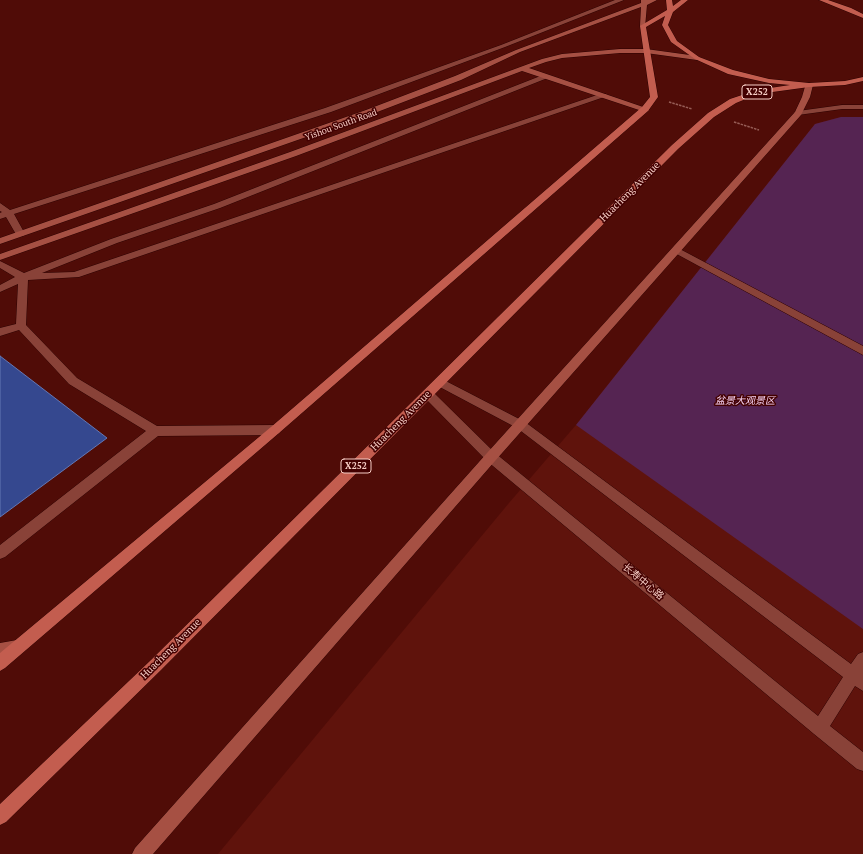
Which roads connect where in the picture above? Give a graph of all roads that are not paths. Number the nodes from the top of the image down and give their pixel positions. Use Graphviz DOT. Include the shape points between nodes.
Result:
graph roads {
  1 [pos="621,0"];
  2 [pos="654,0"];
  3 [pos="669,0"];
  4 [pos="685,0"];
  5 [pos="822,0"];
  6 [pos="644,1"];
  7 [pos="670,11"];
  8 [pos="863,16"];
  9 [pos="643,26"];
  10 [pos="646,52"];
  11 [pos="696,58"];
  12 [pos="522,68"];
  13 [pos="546,77"];
  14 [pos="863,79"];
  15 [pos="845,83"];
  16 [pos="863,84"];
  17 [pos="808,85"];
  18 [pos="603,96"];
  19 [pos="863,107"];
  20 [pos="645,109"];
  21 [pos="798,113"];
  22 [pos="0,206"];
  23 [pos="4,215"];
  24 [pos="20,234"];
  25 [pos="0,241"];
  26 [pos="676,250"];
  27 [pos="0,257"];
  28 [pos="0,264"];
  29 [pos="23,277"];
  30 [pos="0,289"];
  31 [pos="21,326"];
  32 [pos="0,332"];
  33 [pos="863,351"];
  34 [pos="440,382"];
  35 [pos="428,394"];
  36 [pos="521,425"];
  37 [pos="275,430"];
  38 [pos="155,431"];
  39 [pos="491,457"];
  40 [pos="0,553"];
  41 [pos="17,647"];
  42 [pos="0,650"];
  43 [pos="863,659"];
  44 [pos="0,663"];
  45 [pos="858,679"];
  46 [pos="820,728"];
  47 [pos="863,763"];
  48 [pos="0,816"];
  49 [pos="141,854"];
  1 -- 23 [label="street" via="328,110"];
  2 -- 6 [label="main road, Yishou South Road"];
  3 -- 7 [label="main road"];
  4 -- 7 [label="main road"];
  5 -- 8 [label="main road"];
  6 -- 9 [label="main road"];
  6 -- 24 [label="main road, Yishou South Road" via="369,112"];
  7 -- 9 [label="main road"];
  7 -- 11 [label="main road" via="665,25 674,42"];
  9 -- 10 [label="main road"];
  10 -- 11 [label="main road, Yishou South Road"];
  10 -- 12 [label="main road, Yishou South Road" via="620,51 562,56"];
  10 -- 20 [label="main road" via="654,97"];
  11 -- 17 [label="main road" via="731,72 769,81"];
  12 -- 13 [label="main road"];
  12 -- 27 [label="main road, Yishou South Road" via="293,154"];
  13 -- 18 [label="main road"];
  13 -- 29 [label="street" via="217,206 114,241"];
  14 -- 15 [label="main road"];
  15 -- 16 [label="main road"];
  15 -- 17 [label="main road"];
  17 -- 21 [label="main road" via="806,97"];
  17 -- 34 [label="main road, Huacheng Avenue / X252" via="757,92 733,101 711,115 675,147"];
  18 -- 20 [label="main road"];
  18 -- 29 [label="street" via="75,276"];
  19 -- 21 [label="street"];
  20 -- 37 [label="main road"];
  21 -- 26 [label="main road"];
  22 -- 23 [label="street"];
  23 -- 24 [label="street"];
  24 -- 25 [label="main road, Yishou South Road"];
  26 -- 33 [label="street"];
  26 -- 36 [label="main road"];
  28 -- 29 [label="street"];
  29 -- 30 [label="street"];
  29 -- 31 [label="street"];
  31 -- 32 [label="street"];
  31 -- 38 [label="street" via="73,381"];
  34 -- 35 [label="main road, Huacheng Avenue / X252"];
  34 -- 36 [label="street"];
  35 -- 39 [label="street, 长寿中心路"];
  35 -- 48 [label="main road, Huacheng Avenue / X252"];
  36 -- 39 [label="main road"];
  36 -- 45 [label="street"];
  37 -- 38 [label="street"];
  37 -- 41 [label="main road"];
  38 -- 40 [label="street"];
  39 -- 46 [label="street, 长寿中心路"];
  39 -- 49 [label="main road"];
  41 -- 42 [label="main road"];
  41 -- 44 [label="main road"];
  43 -- 45 [label="street"];
  45 -- 46 [label="street"];
  46 -- 47 [label="street, 长寿中心路"];
}
